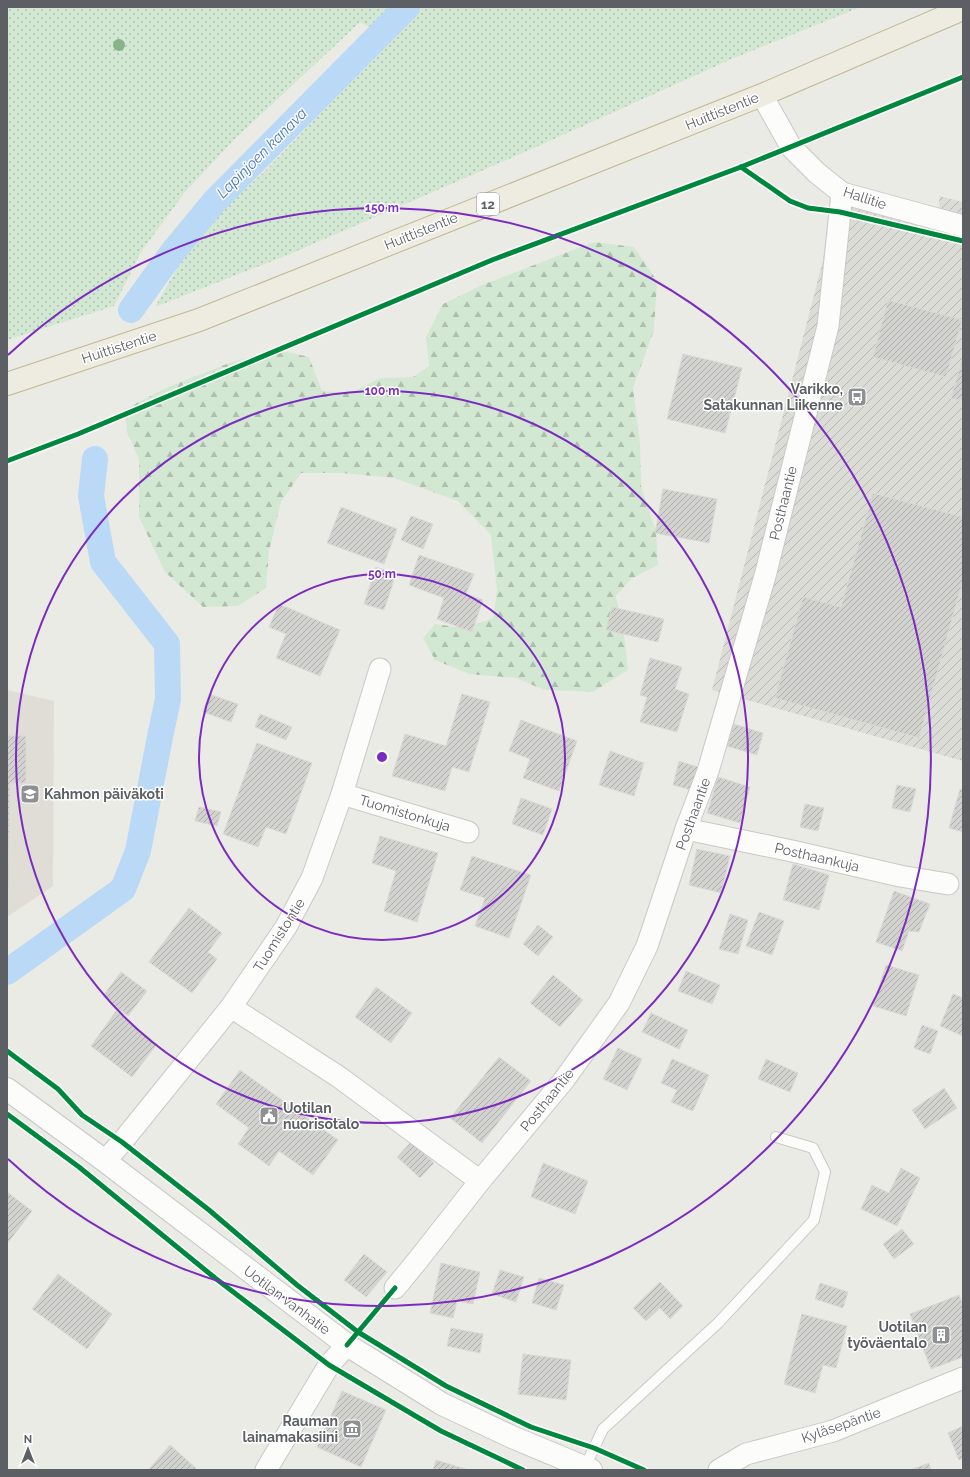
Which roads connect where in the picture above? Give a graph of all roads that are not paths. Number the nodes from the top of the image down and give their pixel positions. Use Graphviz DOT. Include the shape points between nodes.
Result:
graph roads {
  1 [pos="963,9"];
  2 [pos="762,95"];
  3 [pos="842,193"];
  4 [pos="963,226"];
  5 [pos="7,384"];
  6 [pos="380,669"];
  7 [pos="342,794"];
  8 [pos="686,829"];
  9 [pos="468,832"];
  10 [pos="948,884"];
  11 [pos="231,1007"];
  12 [pos="7,1089"];
  13 [pos="776,1137"];
  14 [pos="105,1161"];
  15 [pos="480,1181"];
  16 [pos="395,1288"];
  17 [pos="347,1345"];
  18 [pos="963,1378"];
  19 [pos="588,1468"];
  20 [pos="266,1470"];
  21 [pos="719,1470"];
  1 -- 2 [label="highway, Huittistentie / 12"];
  2 -- 3 [label="street, Hallitie" via="792,146 817,173"];
  2 -- 5 [label="highway, Huittistentie / 12" via="199,320"];
  3 -- 4 [label="street, Hallitie"];
  3 -- 8 [label="street, Posthaantie" via="828,326 763,583 708,771"];
  6 -- 7 [label="street, Tuomistontie"];
  7 -- 9 [label="street, Tuomistonkuja"];
  7 -- 11 [label="street, Tuomistontie" via="312,878 278,940"];
  8 -- 10 [label="street, Posthaankuja" via="900,876"];
  8 -- 15 [label="street, Posthaantie" via="646,946 619,1003 564,1080"];
  11 -- 14 [label="street, Tuomistontie"];
  11 -- 15 [label="street" via="339,1077"];
  12 -- 14 [label="main road, Uotilan vanhatie"];
  13 -- 19 [label="lane" via="813,1148 825,1172 814,1220 718,1323 603,1429"];
  14 -- 17 [label="main road, Uotilan vanhatie"];
  15 -- 16 [label="street, Posthaantie"];
  17 -- 19 [label="main road, Uotilan vanhatie" via="442,1404 512,1437"];
  17 -- 20 [label="street" via="329,1365"];
  18 -- 21 [label="street, Kyläsepäntie" via="833,1431 746,1454"];
}
